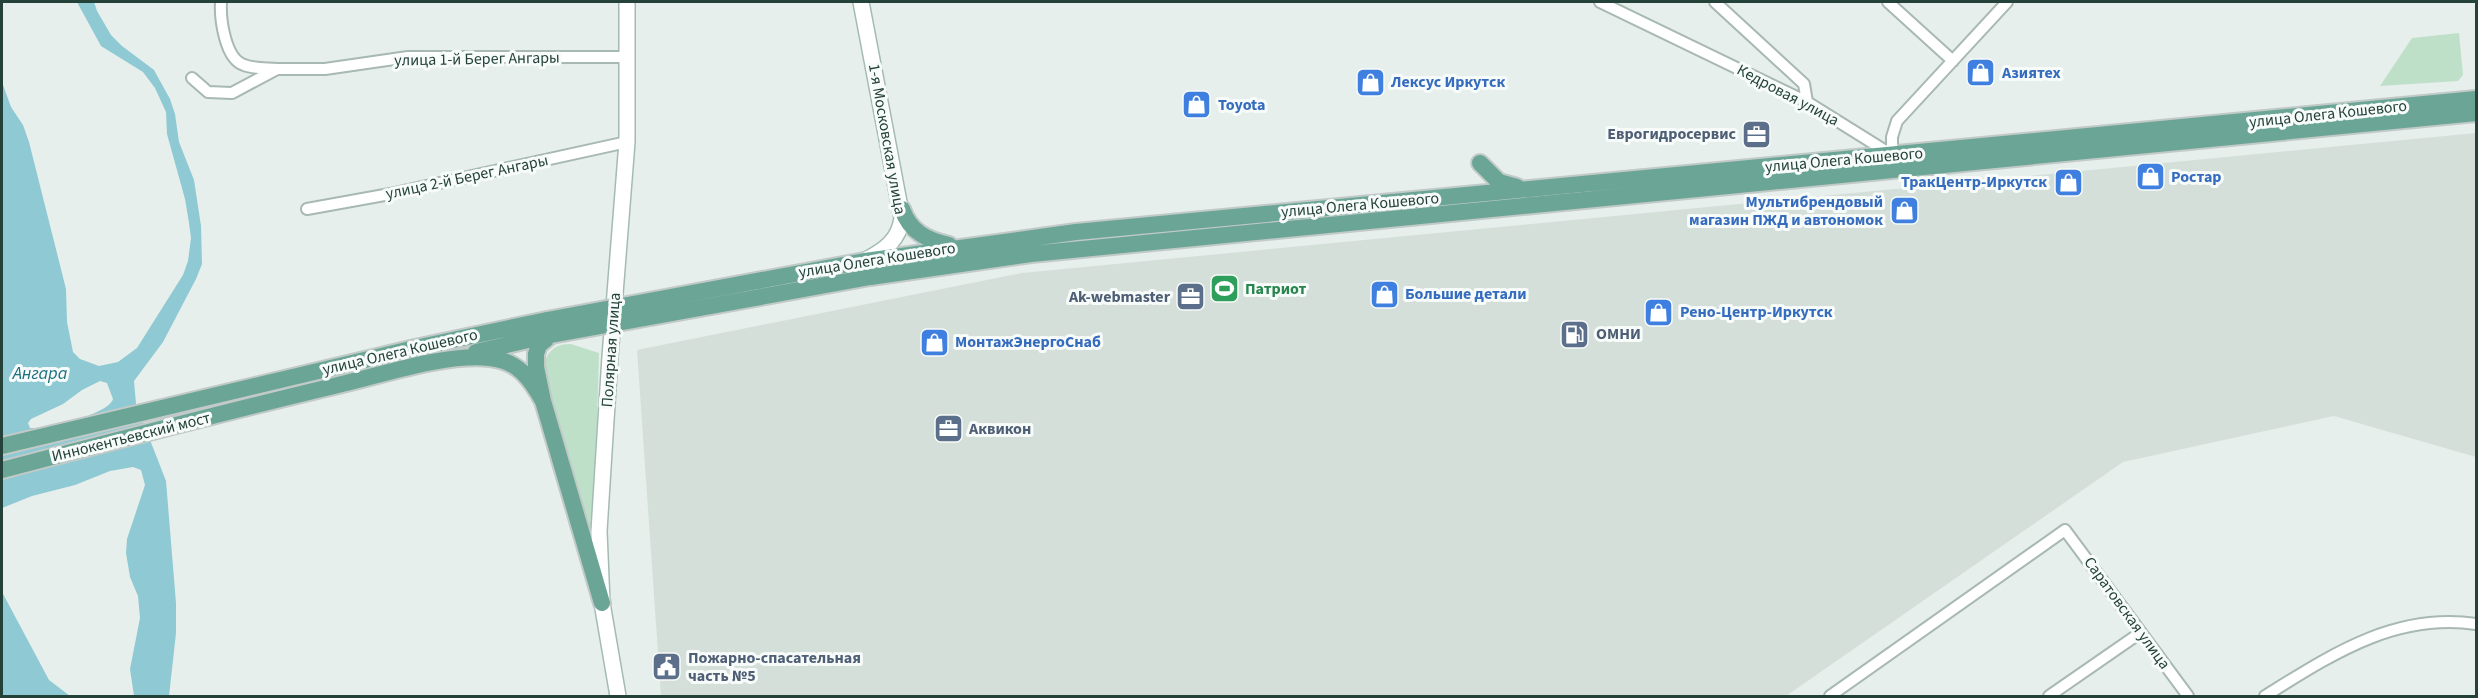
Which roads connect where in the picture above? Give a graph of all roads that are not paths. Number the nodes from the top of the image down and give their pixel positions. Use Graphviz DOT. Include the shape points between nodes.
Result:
graph roads {
  1 [pos="221,2"];
  2 [pos="627,2"];
  3 [pos="861,2"];
  4 [pos="1600,2"];
  5 [pos="1715,2"];
  6 [pos="1888,2"];
  7 [pos="2007,2"];
  8 [pos="628,57"];
  9 [pos="1953,61"];
  10 [pos="278,69"];
  11 [pos="192,78"];
  12 [pos="2476,99"];
  13 [pos="1807,102"];
  14 [pos="2476,113"];
  15 [pos="627,142"];
  16 [pos="1892,155"];
  17 [pos="1480,163"];
  18 [pos="1539,188"];
  19 [pos="307,209"];
  20 [pos="902,209"];
  21 [pos="959,247"];
  22 [pos="865,261"];
  23 [pos="549,328"];
  24 [pos="422,365"];
  25 [pos="254,386"];
  26 [pos="543,402"];
  27 [pos="2,446"];
  28 [pos="2,470"];
  29 [pos="602,603"];
  30 [pos="2476,624"];
  31 [pos="2140,633"];
  32 [pos="618,696"];
  33 [pos="1830,696"];
  34 [pos="2049,696"];
  35 [pos="2188,696"];
  36 [pos="2265,696"];
  1 -- 10 [label="street" via="222,25 233,57 243,65"];
  2 -- 8 [label="main road, Полярная улица"];
  3 -- 20 [label="main road, 1-я Московская улица"];
  4 -- 13 [label="street, Кедровая улица"];
  5 -- 13 [label="street" via="1804,84"];
  6 -- 9 [label="street"];
  7 -- 9 [label="street"];
  8 -- 10 [label="street, улица 1-й Берег Ангары" via="408,57 325,69"];
  8 -- 15 [label="main road, Полярная улица"];
  9 -- 16 [label="street" via="1897,121"];
  10 -- 11 [label="street, улица 1-й Берег Ангары" via="232,93 208,92"];
  12 -- 16 [label="main road, улица Олега Кошевого"];
  13 -- 16 [label="street, Кедровая улица"];
  14 -- 23 [label="main road, улица Олега Кошевого, bridge" via="1041,253"];
  15 -- 19 [label="street, улица 2-й Берег Ангары"];
  15 -- 29 [label="main road, Полярная улица" via="599,531"];
  16 -- 18 [label="main road, улица Олега Кошевого"];
  17 -- 18 [label="main road" via="1500,182"];
  18 -- 21 [label="main road, улица Олега Кошевого"];
  20 -- 21 [label="main road" via="909,225 921,236"];
  20 -- 22 [label="main road, 1-я Московская улица" via="901,226 894,240"];
  21 -- 22 [label="main road, улица Олега Кошевого"];
  22 -- 23 [label="main road, улица Олега Кошевого, bridge"];
  23 -- 24 [label="main road, улица Олега Кошевого"];
  23 -- 25 [label="main road, улица Олега Кошевого" via="415,348"];
  23 -- 26 [label="main road" via="536,354"];
  24 -- 26 [label="main road" via="479,357 508,362 525,374"];
  24 -- 28 [label="main road, Иннокентьевский мост"];
  25 -- 27 [label="main road, Иннокентьевский мост"];
  26 -- 29 [label="main road"];
  29 -- 32 [label="main road, Полярная улица"];
  30 -- 36 [label="street" via="2451,620 2373,636 2335,653"];
  31 -- 33 [label="street, Саратовская улица" via="2065,530"];
  31 -- 34 [label="street"];
  31 -- 35 [label="street, Саратовская улица"];
}
